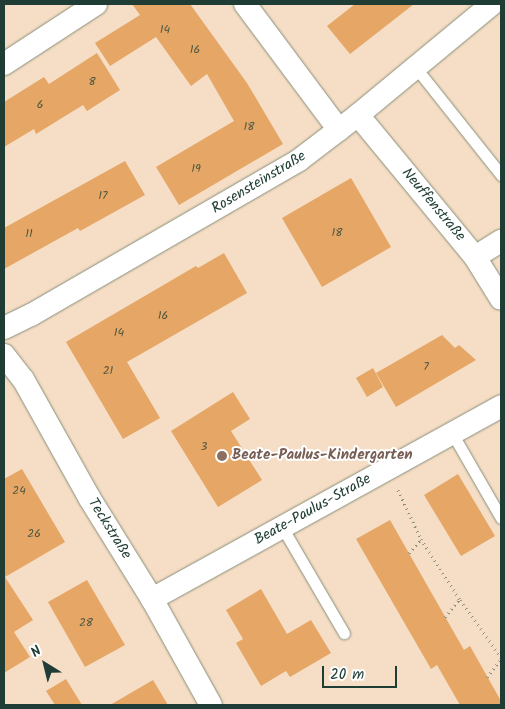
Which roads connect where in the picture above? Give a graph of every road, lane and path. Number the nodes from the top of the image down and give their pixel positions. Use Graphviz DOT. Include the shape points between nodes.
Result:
graph roads {
  1 [pos="96,4"];
  2 [pos="246,4"];
  3 [pos="492,4"];
  4 [pos="4,64"];
  5 [pos="416,68"];
  6 [pos="358,116"];
  7 [pos="339,130"];
  8 [pos="501,175"];
  9 [pos="501,240"];
  10 [pos="475,257"];
  11 [pos="501,299"];
  12 [pos="4,328"];
  13 [pos="4,355"];
  14 [pos="501,406"];
  15 [pos="452,433"];
  16 [pos="387,469"];
  17 [pos="501,518"];
  18 [pos="282,527"];
  19 [pos="422,539"];
  20 [pos="409,553"];
  21 [pos="152,599"];
  22 [pos="460,600"];
  23 [pos="445,617"];
  24 [pos="344,634"];
  25 [pos="501,658"];
  26 [pos="487,677"];
  27 [pos="211,705"];
  1 -- 4 [label="street"];
  2 -- 7 [label="street"];
  3 -- 5 [label="street, Rosensteinstraße"];
  5 -- 6 [label="street, Rosensteinstraße"];
  5 -- 8 [label="lane"];
  6 -- 7 [label="street, Rosensteinstraße"];
  6 -- 10 [label="street, Neuffenstraße"];
  7 -- 12 [label="street, Rosensteinstraße" via="282,170"];
  9 -- 10 [label="street"];
  10 -- 11 [label="street, Neuffenstraße"];
  13 -- 21 [label="street, Teckstraße" via="23,379 90,499"];
  14 -- 15 [label="street, Beate-Paulus-Straße"];
  15 -- 16 [label="street, Beate-Paulus-Straße"];
  15 -- 17 [label="lane"];
  16 -- 18 [label="street, Beate-Paulus-Straße"];
  16 -- 19 [label="path"];
  18 -- 21 [label="street, Beate-Paulus-Straße"];
  18 -- 24 [label="lane"];
  19 -- 20 [label="path"];
  19 -- 22 [label="path"];
  21 -- 27 [label="street, Teckstraße"];
  22 -- 23 [label="path"];
  22 -- 25 [label="path"];
  25 -- 26 [label="path"];
}
